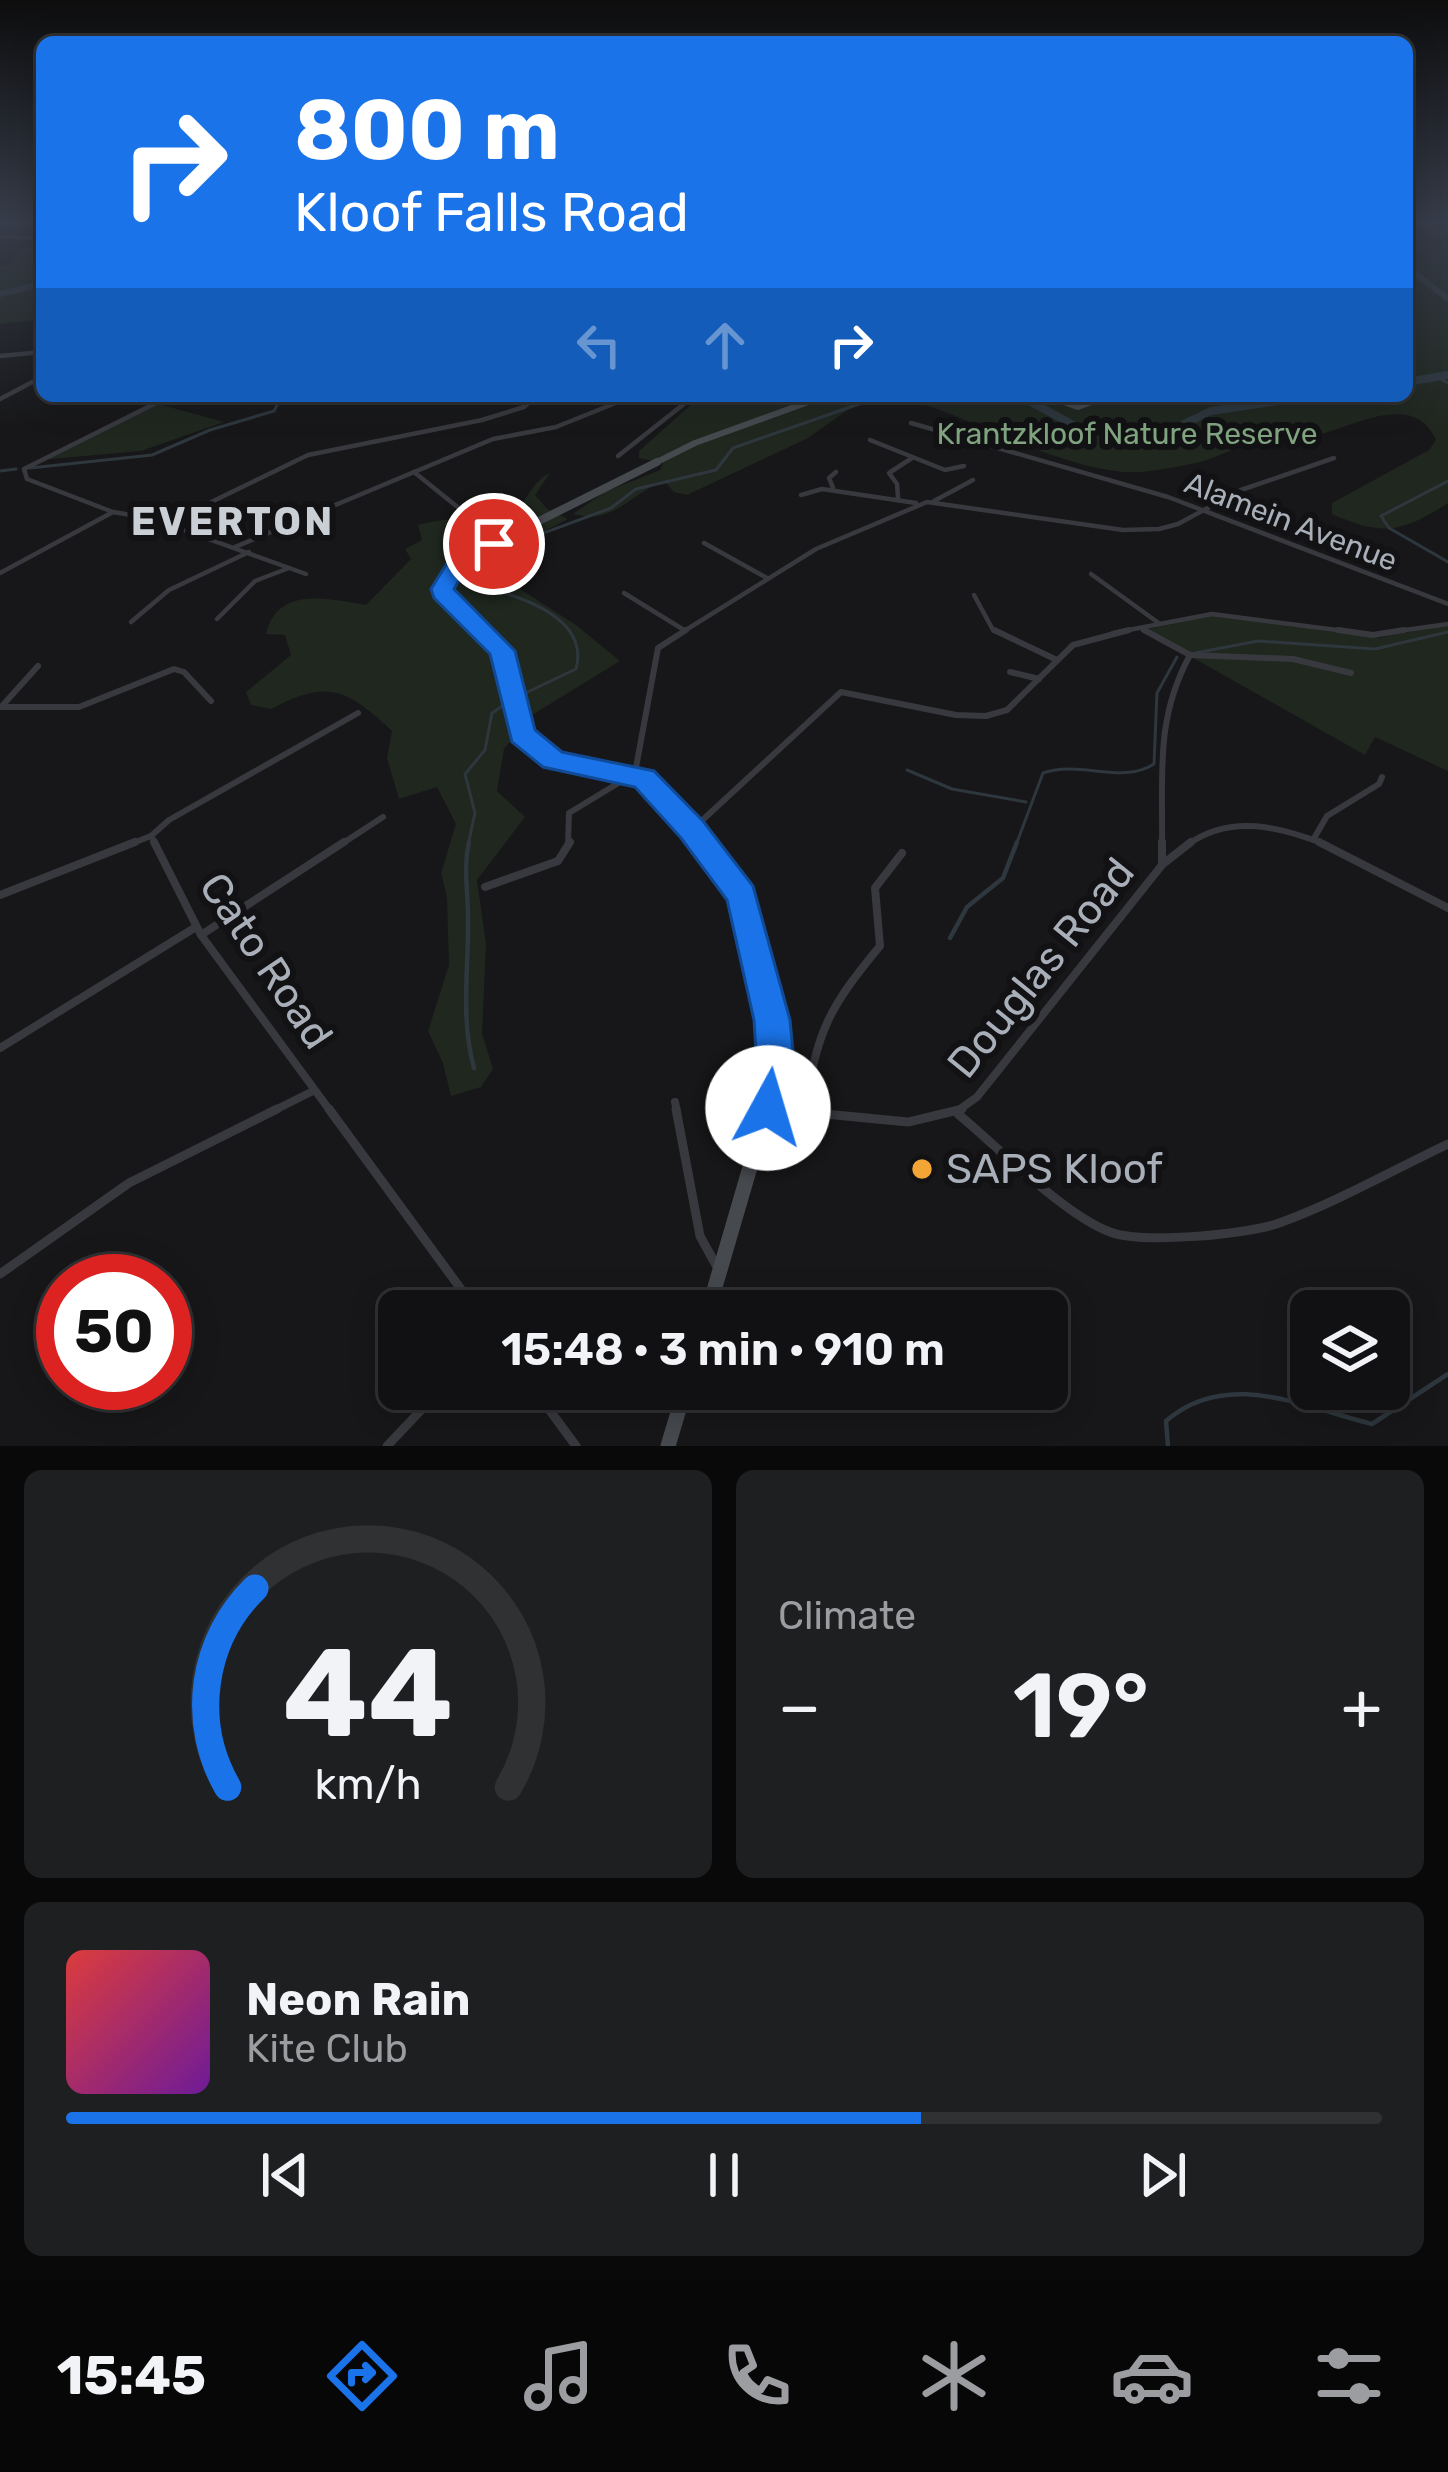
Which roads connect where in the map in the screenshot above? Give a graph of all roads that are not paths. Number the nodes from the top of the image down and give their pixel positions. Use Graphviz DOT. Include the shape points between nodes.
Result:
graph roads {
  1 [pos="36,353"];
  2 [pos="0,356"];
  3 [pos="36,380"];
  4 [pos="0,399"];
  5 [pos="158,402"];
  6 [pos="529,402"];
  7 [pos="618,402"];
  8 [pos="686,402"];
  9 [pos="808,402"];
  10 [pos="911,423"];
  11 [pos="870,440"];
  12 [pos="618,456"];
  13 [pos="912,458"];
  14 [pos="1334,458"];
  15 [pos="964,466"];
  16 [pos="414,472"];
  17 [pos="836,472"];
  18 [pos="973,480"];
  19 [pos="835,490"];
  20 [pos="801,495"];
  21 [pos="898,498"];
  22 [pos="934,501"];
  23 [pos="920,505"];
  24 [pos="460,509"];
  25 [pos="1201,510"];
  26 [pos="113,512"];
  27 [pos="149,518"];
  28 [pos="704,543"];
  29 [pos="235,547"];
  30 [pos="249,552"];
  31 [pos="289,568"];
  32 [pos="0,573"];
  33 [pos="307,574"];
  34 [pos="1091,574"];
  35 [pos="767,578"];
  36 [pos="624,593"];
  37 [pos="974,596"];
  38 [pos="1448,604"];
  39 [pos="217,619"];
  40 [pos="131,622"];
  41 [pos="1160,624"];
  42 [pos="1448,624"];
  43 [pos="1140,628"];
  44 [pos="684,630"];
  45 [pos="1190,655"];
  46 [pos="1057,660"];
  47 [pos="38,666"];
  48 [pos="1010,672"];
  49 [pos="1351,673"];
  50 [pos="1039,679"];
  51 [pos="211,701"];
  52 [pos="1,707"];
  53 [pos="358,713"];
  54 [pos="634,773"];
  55 [pos="1382,777"];
  56 [pos="383,817"];
  57 [pos="692,829"];
  58 [pos="151,836"];
  59 [pos="1312,840"];
  60 [pos="902,853"];
  61 [pos="1162,865"];
  62 [pos="485,887"];
  63 [pos="0,895"];
  64 [pos="1448,908"];
  65 [pos="198,931"];
  66 [pos="0,1048"];
  67 [pos="313,1091"];
  68 [pos="675,1102"];
  69 [pos="768,1108"];
  70 [pos="804,1113"];
  71 [pos="958,1114"];
  72 [pos="1448,1144"];
  73 [pos="720,1269"];
  74 [pos="0,1274"];
  75 [pos="461,1290"];
  76 [pos="714,1290"];
  77 [pos="421,1410"];
  78 [pos="549,1410"];
  79 [pos="679,1410"];
  80 [pos="387,1446"];
  81 [pos="576,1446"];
  82 [pos="668,1446"];
  1 -- 2 [label="street"];
  3 -- 4 [label="street"];
  5 -- 26 [label="street" via="23,469 27,479"];
  6 -- 27 [label="street" via="482,420 308,455 217,503"];
  7 -- 16 [label="street"];
  8 -- 12 [label="street"];
  9 -- 54 [label="main road" via="682,448 457,565 443,592 502,651 519,730 542,754"];
  10 -- 25 [label="street, Alamein Avenue"];
  11 -- 13 [label="street"];
  13 -- 15 [label="street" via="945,470"];
  13 -- 21 [label="street" via="889,473"];
  14 -- 25 [label="street"];
  16 -- 24 [label="street"];
  16 -- 29 [label="street"];
  17 -- 19 [label="street" via="829,480"];
  18 -- 22 [label="street"];
  19 -- 20 [label="street"];
  19 -- 21 [label="street"];
  21 -- 23 [label="street"];
  22 -- 23 [label="street"];
  22 -- 25 [label="street" via="1123,530 1170,527"];
  23 -- 35 [label="street"];
  25 -- 38 [label="street, Alamein Avenue"];
  26 -- 27 [label="street"];
  26 -- 32 [label="street"];
  27 -- 29 [label="street"];
  28 -- 35 [label="street"];
  29 -- 30 [label="street"];
  30 -- 31 [label="street"];
  30 -- 40 [label="street" via="147,600"];
  31 -- 33 [label="street"];
  31 -- 39 [label="street" via="255,581"];
  34 -- 41 [label="street"];
  35 -- 44 [label="street"];
  36 -- 44 [label="street"];
  37 -- 46 [label="street" via="993,630"];
  41 -- 42 [label="street" via="1217,614 1377,635"];
  41 -- 43 [label="street"];
  43 -- 45 [label="street"];
  43 -- 46 [label="street" via="1080,640"];
  44 -- 54 [label="street" via="658,648"];
  45 -- 49 [label="street" via="1293,659"];
  45 -- 61 [label="street, Douglas Road" via="1171,690 1164,728"];
  46 -- 50 [label="street"];
  47 -- 52 [label="street"];
  48 -- 50 [label="street"];
  50 -- 57 [label="street" via="1007,710 986,716 841,692"];
  51 -- 52 [label="street" via="174,669 80,707"];
  53 -- 58 [label="street"];
  54 -- 57 [label="main road"];
  54 -- 62 [label="street" via="569,813 571,840 558,861"];
  55 -- 59 [label="street" via="1327,816"];
  56 -- 65 [label="street"];
  57 -- 69 [label="main road" via="733,880 754,932 775,1052"];
  58 -- 63 [label="street"];
  58 -- 65 [label="street, Cato Road"];
  59 -- 61 [label="street" via="1268,826 1229,826"];
  59 -- 64 [label="street"];
  60 -- 70 [label="street" via="874,883 880,946 835,1000 816,1040"];
  61 -- 71 [label="street, Douglas Road"];
  65 -- 66 [label="street"];
  65 -- 67 [label="street, Cato Road"];
  67 -- 74 [label="street" via="129,1183"];
  67 -- 75 [label="street, Cato Road"];
  68 -- 73 [label="street" via="700,1236"];
  69 -- 70 [label="street, Douglas Road"];
  69 -- 73 [label="main road"];
  70 -- 71 [label="street, Douglas Road" via="867,1120"];
  71 -- 72 [label="street" via="1086,1220 1137,1237 1278,1224"];
  73 -- 76 [label="main road"];
  77 -- 80 [label="street"];
  78 -- 81 [label="street"];
  79 -- 82 [label="main road"];
}
